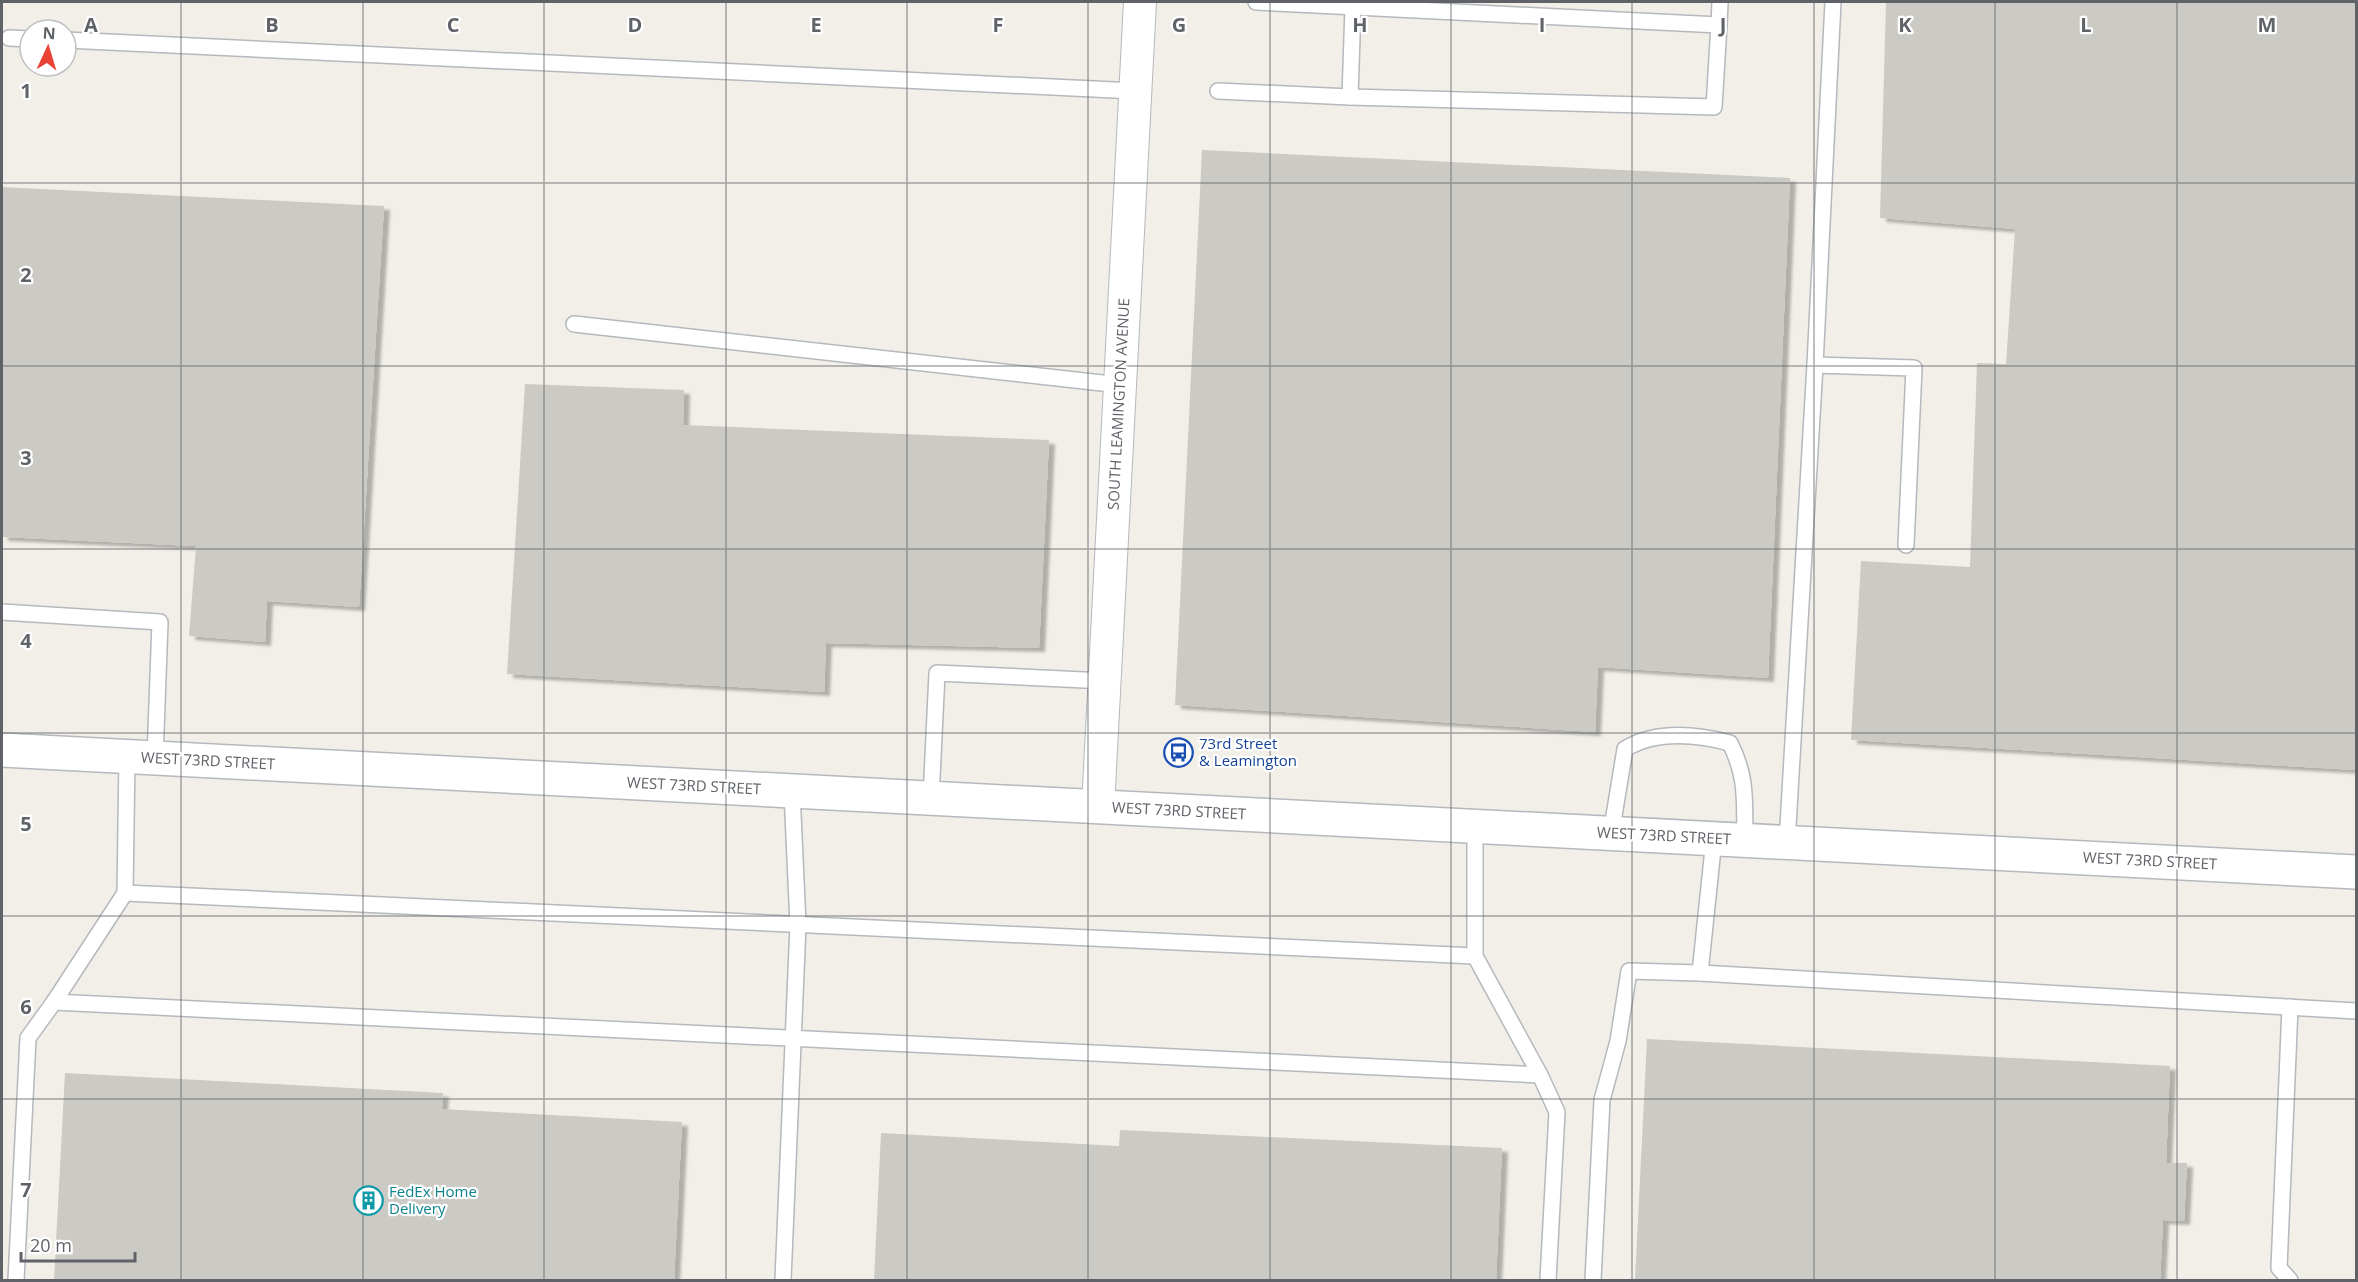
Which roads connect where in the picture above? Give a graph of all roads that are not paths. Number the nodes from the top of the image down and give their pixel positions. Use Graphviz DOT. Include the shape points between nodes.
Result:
graph roads {
  1 [pos="1140,2"];
  2 [pos="1256,2"];
  3 [pos="1720,2"];
  4 [pos="1833,2"];
  5 [pos="1353,7"];
  6 [pos="1719,25"];
  7 [pos="9,38"];
  8 [pos="18,38"];
  9 [pos="78,41"];
  10 [pos="1135,91"];
  11 [pos="1218,91"];
  12 [pos="1350,97"];
  13 [pos="574,324"];
  14 [pos="1815,365"];
  15 [pos="1120,385"];
  16 [pos="1906,545"];
  17 [pos="2,612"];
  18 [pos="1105,681"];
  19 [pos="2,750"];
  20 [pos="141,758"];
  21 [pos="792,792"];
  22 [pos="931,799"];
  23 [pos="1098,807"];
  24 [pos="1475,827"];
  25 [pos="1611,834"];
  26 [pos="1730,840"];
  27 [pos="1787,843"];
  28 [pos="2356,872"];
  29 [pos="125,893"];
  30 [pos="798,925"];
  31 [pos="1474,956"];
  32 [pos="1701,973"];
  33 [pos="54,1002"];
  34 [pos="2290,1007"];
  35 [pos="2356,1011"];
  36 [pos="793,1038"];
  37 [pos="1540,1075"];
  38 [pos="16,1281"];
  39 [pos="783,1281"];
  40 [pos="1548,1281"];
  41 [pos="1593,1281"];
  42 [pos="2290,1281"];
  1 -- 10 [label="street, SOUTH LEAMINGTON AVENUE"];
  2 -- 5 [label="lane"];
  3 -- 6 [label="lane"];
  4 -- 14 [label="lane"];
  5 -- 6 [label="lane"];
  5 -- 12 [label="lane"];
  6 -- 12 [label="lane" via="1714,107"];
  7 -- 8 [label="lane"];
  9 -- 10 [label="lane"];
  10 -- 15 [label="street, SOUTH LEAMINGTON AVENUE"];
  11 -- 12 [label="lane"];
  13 -- 15 [label="lane"];
  14 -- 16 [label="lane" via="1914,368"];
  14 -- 27 [label="lane"];
  15 -- 18 [label="street, SOUTH LEAMINGTON AVENUE"];
  17 -- 20 [label="lane" via="160,622"];
  18 -- 22 [label="lane" via="937,673"];
  18 -- 23 [label="street, SOUTH LEAMINGTON AVENUE"];
  19 -- 20 [label="street, WEST 73RD STREET"];
  20 -- 21 [label="street, WEST 73RD STREET"];
  20 -- 29 [label="lane"];
  21 -- 22 [label="street, WEST 73RD STREET"];
  21 -- 30 [label="lane"];
  22 -- 23 [label="street, WEST 73RD STREET"];
  23 -- 24 [label="street, WEST 73RD STREET"];
  24 -- 25 [label="street, WEST 73RD STREET"];
  24 -- 31 [label="lane"];
  25 -- 26 [label="street, WEST 73RD STREET"];
  25 -- 26 [label="lane" via="1625,749 1638,741 1702,736 1730,743 1744,779"];
  26 -- 27 [label="street, WEST 73RD STREET"];
  26 -- 32 [label="lane"];
  27 -- 28 [label="street, WEST 73RD STREET"];
  29 -- 30 [label="lane"];
  29 -- 33 [label="lane"];
  30 -- 31 [label="lane"];
  30 -- 36 [label="lane"];
  31 -- 37 [label="lane"];
  32 -- 34 [label="lane"];
  32 -- 41 [label="lane" via="1629,971 1618,1041 1602,1100"];
  33 -- 36 [label="lane"];
  33 -- 38 [label="lane" via="28,1038"];
  34 -- 35 [label="lane"];
  34 -- 42 [label="lane" via="2278,1268"];
  36 -- 37 [label="lane"];
  36 -- 39 [label="lane"];
  37 -- 40 [label="lane" via="1557,1112"];
}
